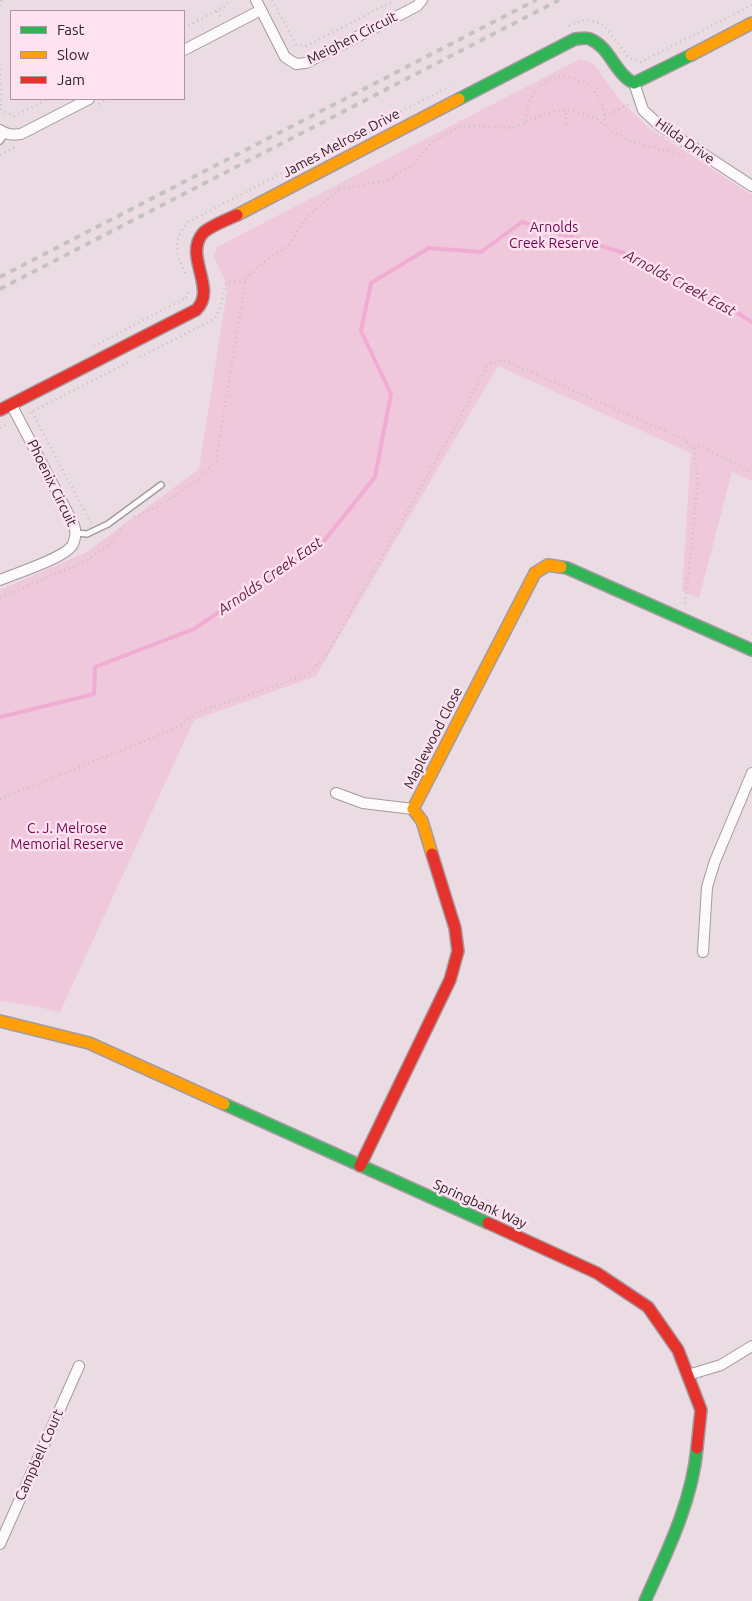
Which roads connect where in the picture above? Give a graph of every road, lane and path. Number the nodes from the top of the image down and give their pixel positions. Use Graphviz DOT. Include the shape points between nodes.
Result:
graph roads {
  1 [pos="1,0"];
  2 [pos="229,0"];
  3 [pos="256,0"];
  4 [pos="272,0"];
  5 [pos="395,0"];
  6 [pos="422,0"];
  7 [pos="0,6"];
  8 [pos="261,10"];
  9 [pos="752,24"];
  10 [pos="185,27"];
  11 [pos="185,49"];
  12 [pos="0,69"];
  13 [pos="634,83"];
  14 [pos="46,100"];
  15 [pos="87,100"];
  16 [pos="566,110"];
  17 [pos="526,123"];
  18 [pos="566,124"];
  19 [pos="605,125"];
  20 [pos="2,135"];
  21 [pos="691,158"];
  22 [pos="752,186"];
  23 [pos="203,288"];
  24 [pos="88,349"];
  25 [pos="11,404"];
  26 [pos="0,410"];
  27 [pos="32,412"];
  28 [pos="694,448"];
  29 [pos="752,472"];
  30 [pos="161,485"];
  31 [pos="95,531"];
  32 [pos="76,533"];
  33 [pos="0,580"];
  34 [pos="0,598"];
  35 [pos="683,620"];
  36 [pos="752,650"];
  37 [pos="752,773"];
  38 [pos="336,793"];
  39 [pos="0,799"];
  40 [pos="412,809"];
  41 [pos="703,952"];
  42 [pos="0,1021"];
  43 [pos="360,1166"];
  44 [pos="752,1346"];
  45 [pos="79,1366"];
  46 [pos="688,1375"];
  47 [pos="0,1544"];
  48 [pos="645,1601"];
  1 -- 7 [label="path"];
  2 -- 10 [label="path" via="227,6"];
  3 -- 8 [label="street, Meighen Circuit"];
  4 -- 5 [label="path" via="296,44 306,46"];
  6 -- 8 [label="street, Meighen Circuit" via="417,6 301,64 285,57"];
  8 -- 11 [label="street"];
  9 -- 13 [label="street"];
  12 -- 14 [label="path" via="1,110 14,116"];
  13 -- 22 [label="street, Hilda Drive" via="643,110 659,125"];
  13 -- 23 [label="street, James Melrose Drive" via="626,79 601,46 589,38 575,39 204,232 198,239 195,255"];
  15 -- 20 [label="street" via="21,134"];
  16 -- 17 [label="path" via="554,110"];
  16 -- 18 [label="path"];
  16 -- 19 [label="path" via="588,114"];
  17 -- 19 [label="path" via="526,112 535,91 548,78 566,76 584,82 595,92 603,104"];
  17 -- 34 [label="path" via="511,128 458,127 430,144 412,165 389,180 340,190 321,204 306,218 288,246 246,278 216,461 174,497 130,518 113,541 86,561"];
  19 -- 21 [label="path" via="614,134 636,143"];
  23 -- 24 [label="path"];
  23 -- 25 [label="street" via="198,308"];
  25 -- 26 [label="street"];
  25 -- 32 [label="street, Phoenix Circuit"];
  27 -- 31 [label="path"];
  28 -- 29 [label="path" via="700,446"];
  28 -- 35 [label="path" via="698,481"];
  28 -- 39 [label="path" via="680,437 504,360 488,364 327,654 307,675 195,713 179,727"];
  30 -- 31 [label="lane"];
  31 -- 32 [label="lane"];
  32 -- 33 [label="street, Phoenix Circuit" via="72,545 63,554"];
  35 -- 36 [label="street, Maplewood Close"];
  35 -- 40 [label="street, Maplewood Close" via="567,568 548,565 535,572"];
  37 -- 41 [label="street" via="714,861 707,886"];
  38 -- 40 [label="street" via="363,803"];
  40 -- 43 [label="street, Maplewood Close" via="422,821 455,928 458,951 450,980"];
  42 -- 43 [label="street, Springbank Way" via="89,1043"];
  43 -- 46 [label="street, Springbank Way" via="597,1274 648,1307 678,1350"];
  44 -- 46 [label="street" via="721,1365"];
  45 -- 47 [label="street, Campbell Court"];
  46 -- 48 [label="street, Springbank Way" via="701,1410 696,1459 679,1525"];
}
